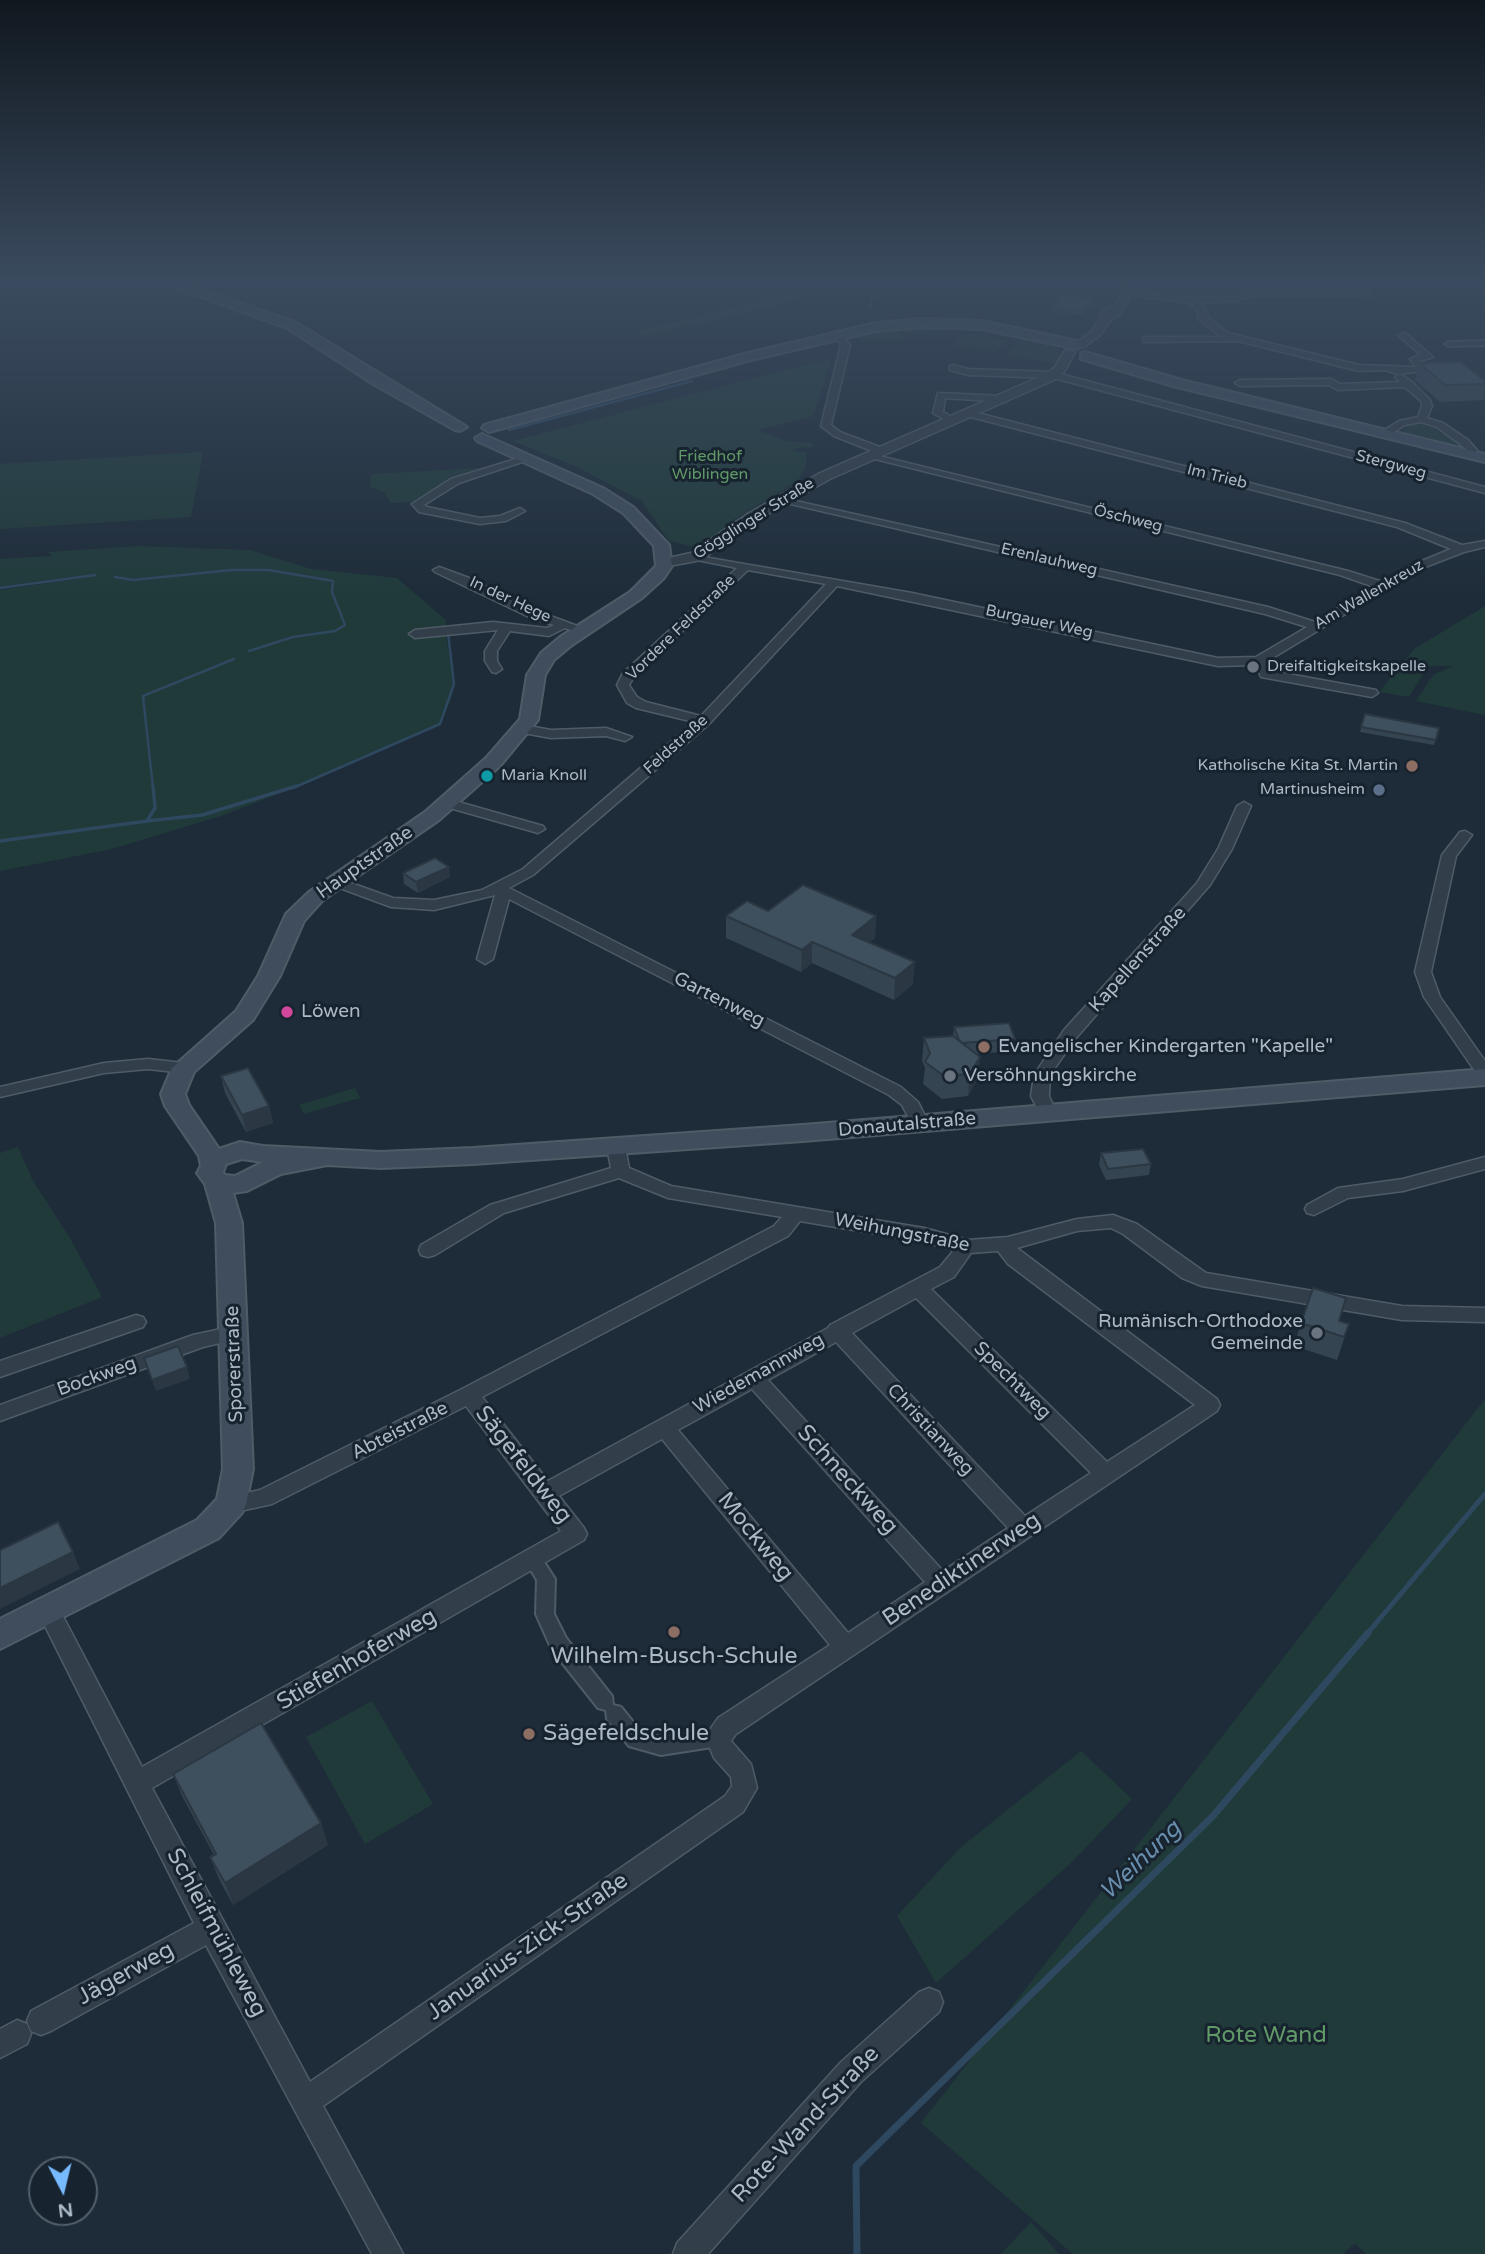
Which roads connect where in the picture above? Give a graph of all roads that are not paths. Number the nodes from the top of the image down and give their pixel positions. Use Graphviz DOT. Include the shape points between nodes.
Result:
graph roads {
  1 [pos="393,389"];
  2 [pos="641,389"];
  3 [pos="835,389"];
  4 [pos="1026,389"];
  5 [pos="1102,389"];
  6 [pos="1209,389"];
  7 [pos="1414,389"];
  8 [pos="1006,399"];
  9 [pos="970,414"];
  10 [pos="1422,419"];
  11 [pos="952,421"];
  12 [pos="486,433"];
  13 [pos="1383,435"];
  14 [pos="876,453"];
  15 [pos="1469,455"];
  16 [pos="1485,458"];
  17 [pos="526,459"];
  18 [pos="1485,490"];
  19 [pos="782,499"];
  20 [pos="520,511"];
  21 [pos="1485,544"];
  22 [pos="1461,549"];
  23 [pos="696,557"];
  24 [pos="665,561"];
  25 [pos="746,566"];
  26 [pos="439,570"];
  27 [pos="835,581"];
  28 [pos="1383,586"];
  29 [pos="564,624"];
  30 [pos="508,626"];
  31 [pos="1315,626"];
  32 [pos="582,630"];
  33 [pos="415,634"];
  34 [pos="1259,661"];
  35 [pos="496,669"];
  36 [pos="1372,693"];
  37 [pos="704,721"];
  38 [pos="523,729"];
  39 [pos="625,737"];
  40 [pos="448,803"];
  41 [pos="1244,806"];
  42 [pos="538,829"];
  43 [pos="1465,835"];
  44 [pos="337,882"];
  45 [pos="501,890"];
  46 [pos="485,959"];
  47 [pos="181,1075"];
  48 [pos="1485,1075"];
  49 [pos="0,1092"];
  50 [pos="1047,1112"];
  51 [pos="920,1124"];
  52 [pos="619,1159"];
  53 [pos="1485,1163"];
  54 [pos="251,1164"];
  55 [pos="214,1173"];
  56 [pos="1314,1209"];
  57 [pos="795,1214"];
  58 [pos="229,1223"];
  59 [pos="1003,1245"];
  60 [pos="965,1247"];
  61 [pos="428,1250"];
  62 [pos="918,1288"];
  63 [pos="1485,1315"];
  64 [pos="136,1322"];
  65 [pos="837,1330"];
  66 [pos="234,1333"];
  67 [pos="0,1368"];
  68 [pos="753,1377"];
  69 [pos="469,1395"];
  70 [pos="0,1413"];
  71 [pos="664,1427"];
  72 [pos="1105,1474"];
  73 [pos="545,1493"];
  74 [pos="231,1504"];
  75 [pos="1023,1529"];
  76 [pos="576,1534"];
  77 [pos="533,1559"];
  78 [pos="941,1584"];
  79 [pos="48,1610"];
  80 [pos="0,1635"];
  81 [pos="846,1647"];
  82 [pos="719,1739"];
  83 [pos="137,1783"];
  84 [pos="211,1928"];
  85 [pos="929,2002"];
  86 [pos="19,2033"];
  87 [pos="306,2101"];
  88 [pos="388,2254"];
  89 [pos="688,2254"];
  1 -- 12 [label="main road" via="460,427 451,435 464,440"];
  2 -- 12 [label="main road"];
  3 -- 14 [label="street" via="826,425"];
  4 -- 8 [label="street, Gögglinger Straße"];
  5 -- 18 [label="street, Stergweg"];
  6 -- 13 [label="main road"];
  7 -- 10 [label="street" via="1427,406"];
  8 -- 9 [label="street, Gögglinger Straße"];
  8 -- 11 [label="street" via="941,395 937,413"];
  9 -- 11 [label="street, Gögglinger Straße"];
  9 -- 22 [label="street, Im Trieb" via="1401,525"];
  10 -- 13 [label="street" via="1402,423"];
  10 -- 15 [label="street" via="1464,442 1470,447"];
  11 -- 14 [label="street, Gögglinger Straße"];
  12 -- 17 [label="main road"];
  13 -- 15 [label="main road"];
  14 -- 19 [label="street, Gögglinger Straße"];
  14 -- 28 [label="street, Öschweg"];
  15 -- 16 [label="main road"];
  17 -- 20 [label="street" via="455,481 417,504 423,510 480,521"];
  17 -- 24 [label="main road" via="618,503 655,536"];
  19 -- 23 [label="street, Gögglinger Straße"];
  19 -- 31 [label="street, Erenlauhweg" via="1268,611"];
  21 -- 22 [label="street, Am Wallenkreuz"];
  22 -- 28 [label="street, Am Wallenkreuz"];
  23 -- 24 [label="street, Gögglinger Straße"];
  23 -- 25 [label="street, Burgauer Weg"];
  24 -- 32 [label="main road, Hauptstraße" via="642,590"];
  25 -- 27 [label="street, Burgauer Weg"];
  25 -- 37 [label="street, Vordere Feldstraße" via="627,676 623,685 641,705"];
  26 -- 29 [label="street, In der Hege"];
  27 -- 34 [label="street, Burgauer Weg" via="1218,662"];
  27 -- 37 [label="street, Feldstraße"];
  28 -- 31 [label="street, Am Wallenkreuz"];
  29 -- 30 [label="street" via="549,632"];
  29 -- 32 [label="street, In der Hege"];
  30 -- 33 [label="street"];
  30 -- 35 [label="street" via="491,651"];
  31 -- 34 [label="street, Am Wallenkreuz"];
  32 -- 38 [label="main road, Hauptstraße" via="539,667 531,714"];
  34 -- 36 [label="street" via="1265,674"];
  37 -- 45 [label="street, Feldstraße" via="538,864"];
  38 -- 39 [label="street"];
  38 -- 40 [label="main road, Hauptstraße"];
  40 -- 42 [label="street"];
  40 -- 44 [label="main road, Hauptstraße"];
  41 -- 50 [label="street, Kapellenstraße" via="1225,849 1199,890 1070,1034 1042,1075 1040,1091"];
  43 -- 48 [label="street" via="1448,855 1423,972 1434,1001"];
  44 -- 45 [label="street, Feldstraße" via="382,900 410,905 447,904"];
  44 -- 47 [label="main road, Hauptstraße" via="295,919 245,1015"];
  45 -- 46 [label="street"];
  45 -- 51 [label="street, Gartenweg" via="895,1091 909,1102"];
  47 -- 49 [label="street" via="148,1064 104,1068"];
  47 -- 54 [label="main road" via="211,1129"];
  47 -- 55 [label="main road, Sporerstraße" via="173,1094 177,1106 209,1153"];
  48 -- 50 [label="main road, Donautalstraße"];
  50 -- 51 [label="main road, Donautalstraße"];
  51 -- 52 [label="main road, Donautalstraße"];
  52 -- 54 [label="main road, Donautalstraße" via="328,1157"];
  52 -- 57 [label="street, Weihungstraße" via="633,1180 668,1192"];
  52 -- 61 [label="street" via="497,1209"];
  53 -- 56 [label="street" via="1403,1185 1344,1192"];
  54 -- 55 [label="main road, Donautalstraße" via="233,1185"];
  54 -- 58 [label="main road, Sporerstraße"];
  55 -- 58 [label="main road, Sporerstraße"];
  57 -- 60 [label="street, Weihungstraße" via="924,1235"];
  57 -- 69 [label="street, Abteistraße" via="781,1231"];
  58 -- 66 [label="main road, Sporerstraße"];
  59 -- 60 [label="street, Weihungstraße"];
  59 -- 63 [label="street, Weihungstraße" via="1111,1220 1206,1280 1402,1313"];
  59 -- 72 [label="street, Benediktinerweg" via="1015,1259 1210,1405"];
  60 -- 62 [label="street, Wiedemannweg" via="947,1272"];
  62 -- 65 [label="street, Wiedemannweg"];
  62 -- 72 [label="street, Spechtweg"];
  64 -- 67 [label="street"];
  65 -- 68 [label="street, Wiedemannweg"];
  65 -- 75 [label="street, Christianweg"];
  66 -- 70 [label="street, Bockweg" via="200,1340"];
  66 -- 74 [label="main road, Sporerstraße" via="238,1469"];
  68 -- 71 [label="street, Wiedemannweg"];
  68 -- 78 [label="street, Schneckweg"];
  69 -- 73 [label="street, Sägefeldweg"];
  69 -- 74 [label="street, Abteistraße" via="264,1498"];
  71 -- 73 [label="street, Wiedemannweg"];
  71 -- 81 [label="street, Mockweg"];
  72 -- 75 [label="street, Benediktinerweg"];
  73 -- 76 [label="street, Sägefeldweg"];
  74 -- 79 [label="main road" via="208,1529"];
  75 -- 78 [label="street, Benediktinerweg"];
  76 -- 77 [label="street, Stiefenhoferweg"];
  77 -- 82 [label="street" via="546,1579 545,1614 559,1644 636,1740 662,1746"];
  77 -- 83 [label="street, Stiefenhoferweg"];
  78 -- 81 [label="street, Benediktinerweg"];
  79 -- 80 [label="main road"];
  79 -- 83 [label="street, Schleifmühleweg"];
  81 -- 82 [label="street, Benediktinerweg" via="727,1726"];
  82 -- 87 [label="street, Januarius-Zick-Straße" via="742,1772 745,1788 734,1804"];
  83 -- 84 [label="street, Schleifmühleweg"];
  84 -- 86 [label="street, Jägerweg"];
  84 -- 87 [label="street, Schleifmühleweg"];
  85 -- 89 [label="street, Rote-Wand-Straße" via="851,2072"];
  87 -- 88 [label="street, Schleifmühleweg"];
}
